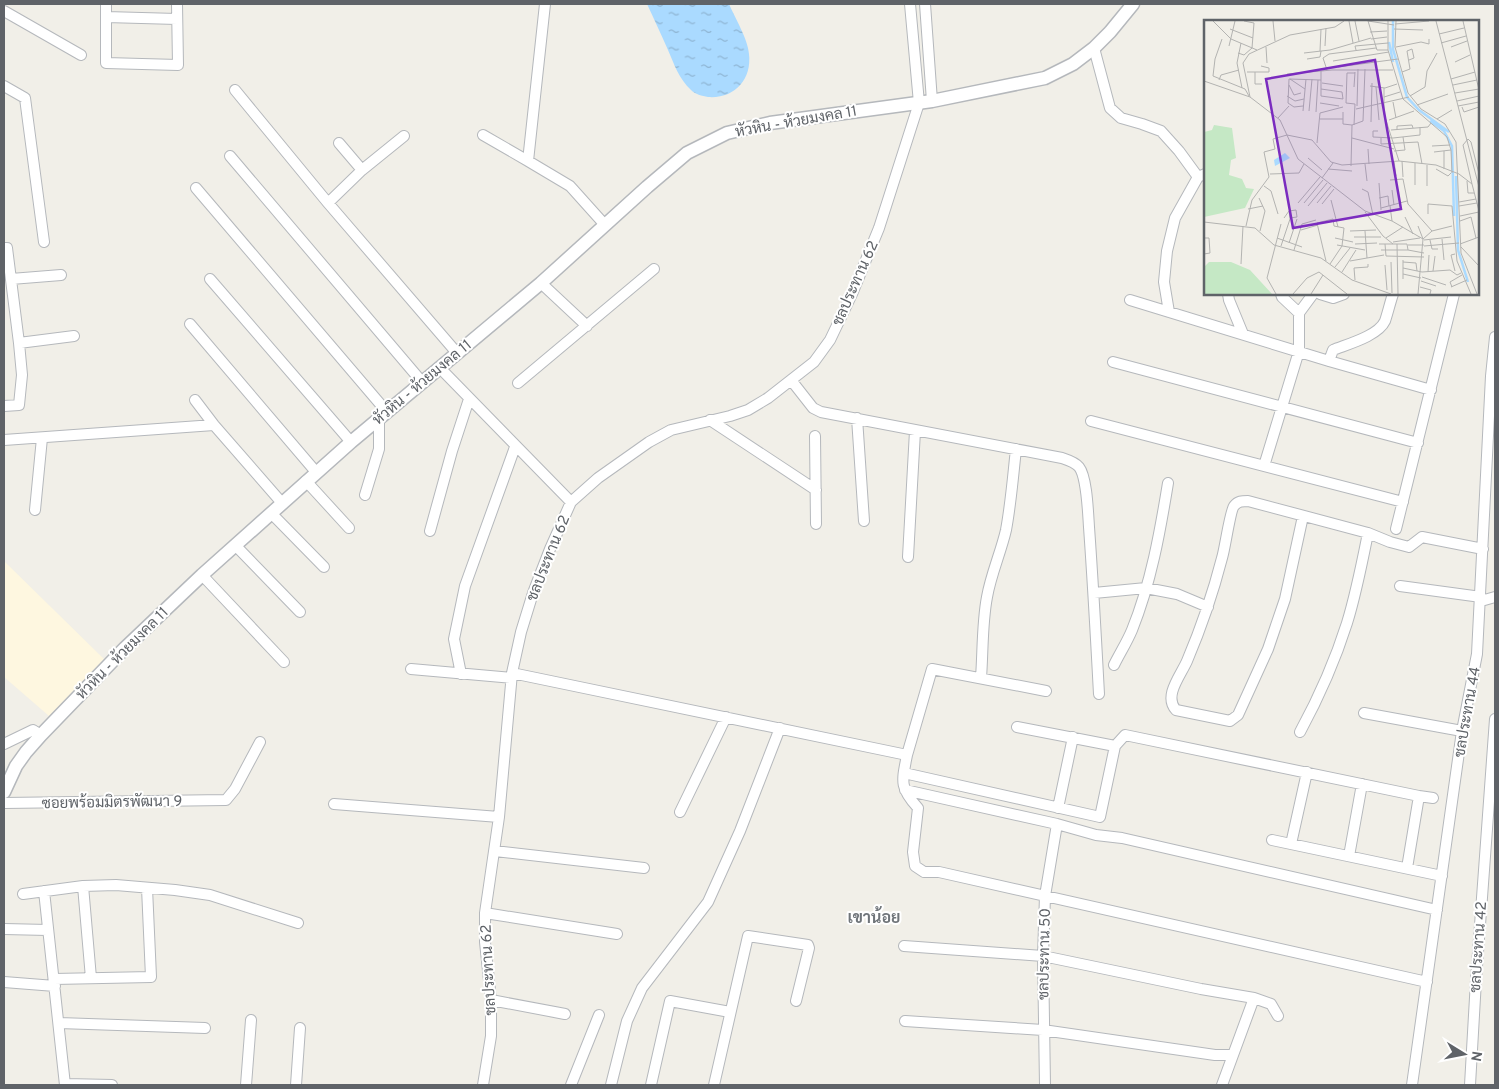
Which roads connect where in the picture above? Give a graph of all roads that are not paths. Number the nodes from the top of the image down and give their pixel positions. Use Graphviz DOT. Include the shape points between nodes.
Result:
graph roads {
  1 [pos="106,4"];
  2 [pos="177,4"];
  3 [pos="544,4"];
  4 [pos="910,4"];
  5 [pos="925,4"];
  6 [pos="1133,4"];
  7 [pos="4,11"];
  8 [pos="106,17"];
  9 [pos="177,20"];
  10 [pos="1094,48"];
  11 [pos="81,55"];
  12 [pos="4,86"];
  13 [pos="235,90"];
  14 [pos="932,101"];
  15 [pos="919,103"];
  16 [pos="483,135"];
  17 [pos="404,136"];
  18 [pos="339,143"];
  19 [pos="230,156"];
  20 [pos="528,161"];
  21 [pos="362,170"];
  22 [pos="1201,176"];
  23 [pos="196,188"];
  24 [pos="328,203"];
  25 [pos="605,225"];
  26 [pos="44,242"];
  27 [pos="4,248"];
  28 [pos="654,269"];
  29 [pos="61,275"];
  30 [pos="210,278"];
  31 [pos="11,279"];
  32 [pos="541,283"];
  33 [pos="1228,295"];
  34 [pos="1281,295"];
  35 [pos="1312,295"];
  36 [pos="1323,295"];
  37 [pos="1341,295"];
  38 [pos="1393,295"];
  39 [pos="1454,295"];
  40 [pos="1130,300"];
  41 [pos="1169,312"];
  42 [pos="1300,314"];
  43 [pos="190,324"];
  44 [pos="587,326"];
  45 [pos="1243,334"];
  46 [pos="74,336"];
  47 [pos="1495,337"];
  48 [pos="19,344"];
  49 [pos="1299,351"];
  50 [pos="457,353"];
  51 [pos="1329,361"];
  52 [pos="1113,362"];
  53 [pos="440,368"];
  54 [pos="791,380"];
  55 [pos="422,382"];
  56 [pos="518,383"];
  57 [pos="1431,390"];
  58 [pos="469,399"];
  59 [pos="195,400"];
  60 [pos="4,406"];
  61 [pos="1282,408"];
  62 [pos="383,415"];
  63 [pos="857,418"];
  64 [pos="710,420"];
  65 [pos="1091,421"];
  66 [pos="214,425"];
  67 [pos="914,431"];
  68 [pos="814,436"];
  69 [pos="42,438"];
  70 [pos="4,440"];
  71 [pos="350,442"];
  72 [pos="1418,443"];
  73 [pos="515,447"];
  74 [pos="1016,449"];
  75 [pos="1264,466"];
  76 [pos="311,477"];
  77 [pos="1168,483"];
  78 [pos="816,490"];
  79 [pos="365,495"];
  80 [pos="571,502"];
  81 [pos="1403,502"];
  82 [pos="282,503"];
  83 [pos="34,510"];
  84 [pos="271,513"];
  85 [pos="1303,516"];
  86 [pos="864,521"];
  87 [pos="816,524"];
  88 [pos="349,528"];
  89 [pos="1396,529"];
  90 [pos="430,531"];
  91 [pos="1368,534"];
  92 [pos="235,544"];
  93 [pos="1483,549"];
  94 [pos="908,557"];
  95 [pos="324,567"];
  96 [pos="202,575"];
  97 [pos="1400,586"];
  98 [pos="1146,588"];
  99 [pos="1094,594"];
  100 [pos="1495,597"];
  101 [pos="1481,599"];
  102 [pos="1208,607"];
  103 [pos="300,612"];
  104 [pos="284,662"];
  105 [pos="1114,664"];
  106 [pos="411,668"];
  107 [pos="461,674"];
  108 [pos="512,675"];
  109 [pos="981,678"];
  110 [pos="1046,691"];
  111 [pos="1099,694"];
  112 [pos="1364,712"];
  113 [pos="726,717"];
  114 [pos="1495,719"];
  115 [pos="1017,727"];
  116 [pos="780,728"];
  117 [pos="1462,731"];
  118 [pos="1300,732"];
  119 [pos="41,735"];
  120 [pos="1073,737"];
  121 [pos="260,742"];
  122 [pos="4,744"];
  123 [pos="1116,746"];
  124 [pos="907,755"];
  125 [pos="1307,772"];
  126 [pos="904,773"];
  127 [pos="1362,784"];
  128 [pos="905,790"];
  129 [pos="4,792"];
  130 [pos="1420,796"];
  131 [pos="1433,798"];
  132 [pos="4,803"];
  133 [pos="334,804"];
  134 [pos="1058,808"];
  135 [pos="680,812"];
  136 [pos="499,817"];
  137 [pos="1057,824"];
  138 [pos="1272,840"];
  139 [pos="1291,844"];
  140 [pos="495,851"];
  141 [pos="1349,856"];
  142 [pos="644,868"];
  143 [pos="1407,868"];
  144 [pos="1442,876"];
  145 [pos="83,886"];
  146 [pos="147,888"];
  147 [pos="44,891"];
  148 [pos="23,894"];
  149 [pos="1046,896"];
  150 [pos="1437,910"];
  151 [pos="485,913"];
  152 [pos="298,923"];
  153 [pos="4,929"];
  154 [pos="48,930"];
  155 [pos="617,934"];
  156 [pos="904,946"];
  157 [pos="1043,956"];
  158 [pos="91,978"];
  159 [pos="4,982"];
  160 [pos="55,982"];
  161 [pos="1427,982"];
  162 [pos="1254,998"];
  163 [pos="491,1000"];
  164 [pos="796,1001"];
  165 [pos="730,1012"];
  166 [pos="565,1014"];
  167 [pos="599,1015"];
  168 [pos="1278,1016"];
  169 [pos="251,1020"];
  170 [pos="905,1021"];
  171 [pos="59,1022"];
  172 [pos="205,1028"];
  173 [pos="300,1028"];
  174 [pos="1044,1030"];
  175 [pos="1233,1055"];
  176 [pos="65,1085"];
  177 [pos="112,1085"];
  178 [pos="246,1085"];
  179 [pos="296,1085"];
  180 [pos="483,1085"];
  181 [pos="571,1085"];
  182 [pos="611,1085"];
  183 [pos="651,1085"];
  184 [pos="714,1085"];
  185 [pos="1045,1085"];
  186 [pos="1222,1085"];
  187 [pos="1412,1085"];
  188 [pos="1470,1085"];
  1 -- 8 [label="street"];
  2 -- 9 [label="street"];
  3 -- 20 [label="street"];
  4 -- 15 [label="street"];
  5 -- 14 [label="street"];
  6 -- 10 [label="street, หัวหิน - ห้วยมงคล 11"];
  7 -- 11 [label="street"];
  8 -- 9 [label="street"];
  8 -- 9 [label="street" via="106,63 178,65"];
  10 -- 14 [label="street, หัวหิน - ห้วยมงคล 11" via="1073,64 1045,78"];
  10 -- 22 [label="street" via="1110,108 1121,118 1161,131"];
  12 -- 26 [label="street" via="26,98"];
  13 -- 24 [label="street"];
  14 -- 15 [label="street, หัวหิน - ห้วยมงคล 11"];
  15 -- 25 [label="street, หัวหิน - ห้วยมงคล 11" via="805,117 727,133 687,153"];
  15 -- 54 [label="street, ชลประทาน 62" via="879,228 852,294 830,340 814,362"];
  16 -- 20 [label="street"];
  17 -- 21 [label="street"];
  18 -- 21 [label="street"];
  19 -- 55 [label="street"];
  20 -- 25 [label="street" via="570,186"];
  21 -- 24 [label="street"];
  22 -- 41 [label="street" via="1175,218 1167,251 1164,282"];
  23 -- 62 [label="street"];
  24 -- 50 [label="street"];
  25 -- 32 [label="street, หัวหิน - ห้วยมงคล 11"];
  27 -- 31 [label="street" via="7,248"];
  28 -- 44 [label="street"];
  29 -- 31 [label="street"];
  30 -- 71 [label="street"];
  31 -- 48 [label="street"];
  32 -- 44 [label="street"];
  32 -- 50 [label="street, หัวหิน - ห้วยมงคล 11"];
  33 -- 45 [label="street"];
  34 -- 42 [label="street"];
  35 -- 42 [label="street"];
  36 -- 37 [label="street" via="1333,298"];
  38 -- 51 [label="street" via="1384,323 1364,338 1333,350"];
  39 -- 57 [label="street"];
  40 -- 41 [label="street"];
  41 -- 45 [label="street"];
  42 -- 49 [label="street"];
  43 -- 76 [label="street"];
  44 -- 56 [label="street"];
  45 -- 49 [label="street"];
  46 -- 48 [label="street"];
  47 -- 93 [label="street, ชลประทาน 44"];
  48 -- 60 [label="street" via="22,375 19,405"];
  49 -- 51 [label="street"];
  49 -- 61 [label="street"];
  50 -- 53 [label="street, หัวหิน - ห้วยมงคล 11"];
  51 -- 57 [label="street"];
  52 -- 61 [label="street"];
  53 -- 55 [label="street, หัวหิน - ห้วยมงคล 11"];
  53 -- 58 [label="street"];
  54 -- 63 [label="street" via="813,408"];
  54 -- 64 [label="street, ชลประทาน 62" via="748,410"];
  55 -- 62 [label="street, หัวหิน - ห้วยมงคล 11"];
  57 -- 72 [label="street"];
  58 -- 73 [label="street"];
  58 -- 90 [label="street"];
  59 -- 66 [label="street"];
  61 -- 72 [label="street"];
  61 -- 75 [label="street"];
  62 -- 71 [label="street, หัวหิน - ห้วยมงคล 11"];
  62 -- 79 [label="street" via="379,449"];
  63 -- 67 [label="street"];
  63 -- 86 [label="street"];
  64 -- 78 [label="street"];
  64 -- 80 [label="street, ชลประทาน 62" via="671,430 649,442 598,478"];
  65 -- 75 [label="street"];
  66 -- 69 [label="street"];
  66 -- 82 [label="street"];
  67 -- 74 [label="street"];
  67 -- 94 [label="street"];
  68 -- 78 [label="street"];
  69 -- 70 [label="street"];
  69 -- 83 [label="street"];
  71 -- 76 [label="street, หัวหิน - ห้วยมงคล 11"];
  72 -- 81 [label="street"];
  73 -- 80 [label="street"];
  73 -- 107 [label="street" via="465,586 454,639"];
  74 -- 99 [label="street" via="1062,458 1079,466 1083,476"];
  74 -- 109 [label="street" via="1006,528 987,597"];
  75 -- 81 [label="street"];
  76 -- 82 [label="street, หัวหิน - ห้วยมงคล 11"];
  76 -- 88 [label="street"];
  77 -- 98 [label="street"];
  78 -- 87 [label="street"];
  80 -- 108 [label="street, ชลประทาน 62" via="533,593"];
  81 -- 89 [label="street"];
  82 -- 84 [label="street, หัวหิน - ห้วยมงคล 11"];
  84 -- 92 [label="street, หัวหิน - ห้วยมงคล 11"];
  84 -- 95 [label="street"];
  85 -- 91 [label="street"];
  85 -- 102 [label="street" via="1248,501 1240,501 1233,507"];
  85 -- 102 [label="street" via="1285,599 1268,649 1238,715 1230,721 1176,710 1171,701 1171,694"];
  91 -- 93 [label="street" via="1409,547 1422,537"];
  91 -- 118 [label="street" via="1345,630 1317,702"];
  92 -- 96 [label="street, หัวหิน - ห้วยมงคล 11"];
  92 -- 103 [label="street"];
  93 -- 101 [label="street, ชลประทาน 44"];
  96 -- 104 [label="street"];
  96 -- 119 [label="street, หัวหิน - ห้วยมงคล 11"];
  97 -- 101 [label="street"];
  98 -- 99 [label="street"];
  98 -- 102 [label="street" via="1178,594"];
  98 -- 105 [label="street" via="1131,631"];
  99 -- 111 [label="street"];
  100 -- 101 [label="street"];
  101 -- 117 [label="street, ชลประทาน 44" via="1477,654"];
  106 -- 107 [label="street"];
  107 -- 108 [label="street"];
  108 -- 113 [label="street"];
  108 -- 136 [label="street, ชลประทาน 62"];
  109 -- 110 [label="street"];
  109 -- 124 [label="street" via="932,669"];
  112 -- 117 [label="street"];
  113 -- 116 [label="street"];
  113 -- 135 [label="street"];
  114 -- 188 [label="street, ชลประทาน 42"];
  115 -- 120 [label="street"];
  116 -- 124 [label="street"];
  116 -- 182 [label="street" via="708,902 642,988 627,1021"];
  117 -- 144 [label="street, ชลประทาน 44"];
  119 -- 122 [label="street" via="33,730"];
  119 -- 129 [label="street, หัวหิน - ห้วยมงคล 11" via="21,759"];
  120 -- 123 [label="street"];
  120 -- 134 [label="street"];
  121 -- 132 [label="street, ซอยพร้อมมิตรพัฒนา 9" via="226,800"];
  123 -- 125 [label="street" via="1125,735"];
  123 -- 134 [label="street" via="1100,817"];
  124 -- 126 [label="street"];
  125 -- 127 [label="street"];
  125 -- 139 [label="street"];
  126 -- 128 [label="street" via="902,782"];
  126 -- 134 [label="street"];
  127 -- 130 [label="street"];
  127 -- 141 [label="street"];
  128 -- 137 [label="street"];
  128 -- 149 [label="street" via="918,808 913,852 915,866 924,872 939,872"];
  130 -- 131 [label="street"];
  130 -- 143 [label="street"];
  133 -- 136 [label="street"];
  136 -- 140 [label="street, ชลประทาน 62"];
  137 -- 149 [label="street, ชลประทาน 50"];
  137 -- 150 [label="street"];
  138 -- 139 [label="street"];
  139 -- 141 [label="street"];
  140 -- 142 [label="street"];
  140 -- 151 [label="street, ชลประทาน 62"];
  141 -- 143 [label="street"];
  143 -- 144 [label="street"];
  144 -- 150 [label="street, ชลประทาน 44"];
  145 -- 146 [label="street"];
  145 -- 147 [label="street"];
  145 -- 158 [label="street"];
  146 -- 152 [label="street" via="210,894"];
  146 -- 158 [label="street" via="151,977"];
  147 -- 148 [label="street"];
  147 -- 154 [label="street"];
  149 -- 157 [label="street, ชลประทาน 50"];
  149 -- 161 [label="street"];
  150 -- 161 [label="street, ชลประทาน 44"];
  151 -- 155 [label="street"];
  151 -- 163 [label="street, ชลประทาน 62"];
  153 -- 154 [label="street"];
  154 -- 160 [label="street"];
  156 -- 157 [label="street"];
  157 -- 162 [label="street"];
  157 -- 174 [label="street, ชลประทาน 50"];
  158 -- 160 [label="street"];
  159 -- 160 [label="street"];
  160 -- 171 [label="street"];
  161 -- 187 [label="street, ชลประทาน 44"];
  162 -- 168 [label="street" via="1271,1004"];
  162 -- 175 [label="street"];
  163 -- 166 [label="street"];
  163 -- 180 [label="street, ชลประทาน 62" via="491,1036"];
  164 -- 165 [label="street" via="808,945 748,936"];
  165 -- 183 [label="street" via="670,1001"];
  165 -- 184 [label="street"];
  167 -- 181 [label="street"];
  169 -- 178 [label="street"];
  170 -- 174 [label="street"];
  171 -- 172 [label="street"];
  171 -- 176 [label="street"];
  173 -- 179 [label="street"];
  174 -- 175 [label="street"];
  174 -- 185 [label="street, ชลประทาน 50"];
  175 -- 186 [label="street"];
  176 -- 177 [label="street"];
}
